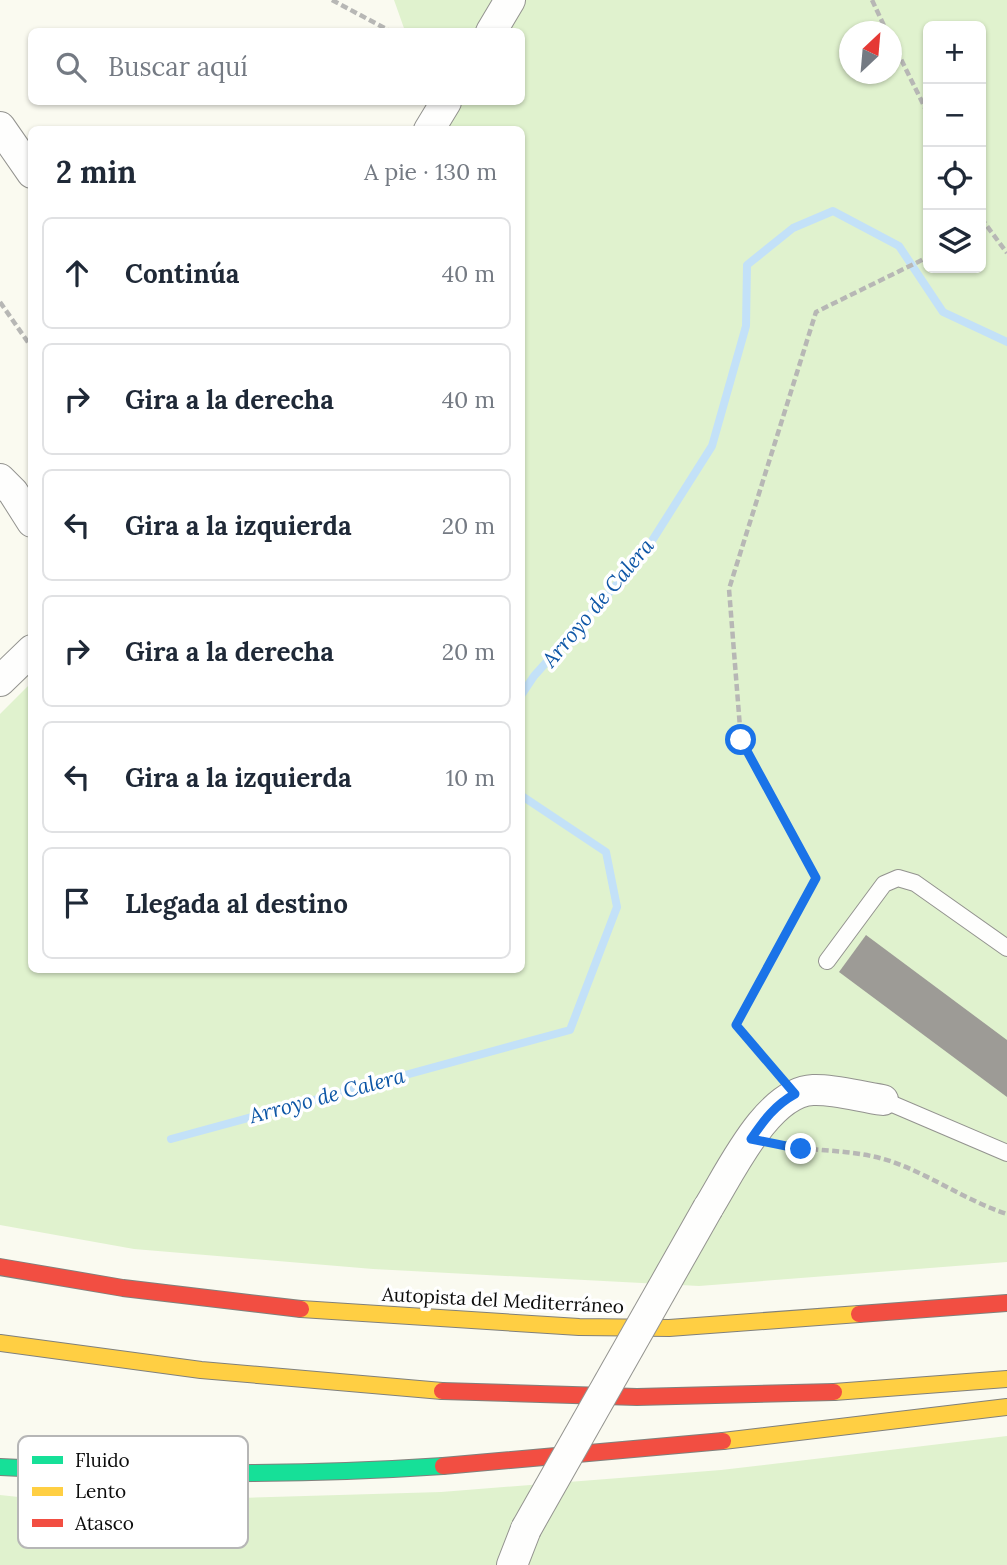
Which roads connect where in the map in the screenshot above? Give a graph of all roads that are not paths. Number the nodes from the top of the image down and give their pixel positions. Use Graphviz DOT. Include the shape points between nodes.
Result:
graph roads {
  1 [pos="510,0"];
  2 [pos="493,28"];
  3 [pos="444,105"];
  4 [pos="431,126"];
  5 [pos="0,127"];
  6 [pos="28,167"];
  7 [pos="0,479"];
  8 [pos="28,516"];
  9 [pos="28,654"];
  10 [pos="0,681"];
  11 [pos="1007,948"];
  12 [pos="827,961"];
  13 [pos="883,1100"];
  14 [pos="1007,1153"];
  15 [pos="0,1267"];
  16 [pos="1007,1303"];
  17 [pos="0,1343"];
  18 [pos="1007,1379"];
  19 [pos="1007,1406"];
  20 [pos="0,1467"];
  21 [pos="18,1468"];
  22 [pos="248,1474"];
  23 [pos="512,1565"];
  1 -- 2 [label="street"];
  3 -- 4 [label="street"];
  5 -- 6 [label="street"];
  7 -- 8 [label="street"];
  9 -- 10 [label="street"];
  11 -- 12 [label="lane" via="915,883 898,878 884,884"];
  13 -- 14 [label="lane"];
  13 -- 23 [label="street, bridge" via="813,1090 781,1101 769,1114 708,1208 526,1529"];
  15 -- 16 [label="highway, Autopista del Mediterráneo" via="123,1289 345,1314 579,1327 669,1328"];
  17 -- 18 [label="highway" via="140,1364 370,1387 563,1397 760,1395"];
  19 -- 22 [label="highway" via="612,1455 458,1468"];
  20 -- 21 [label="highway"];
}
